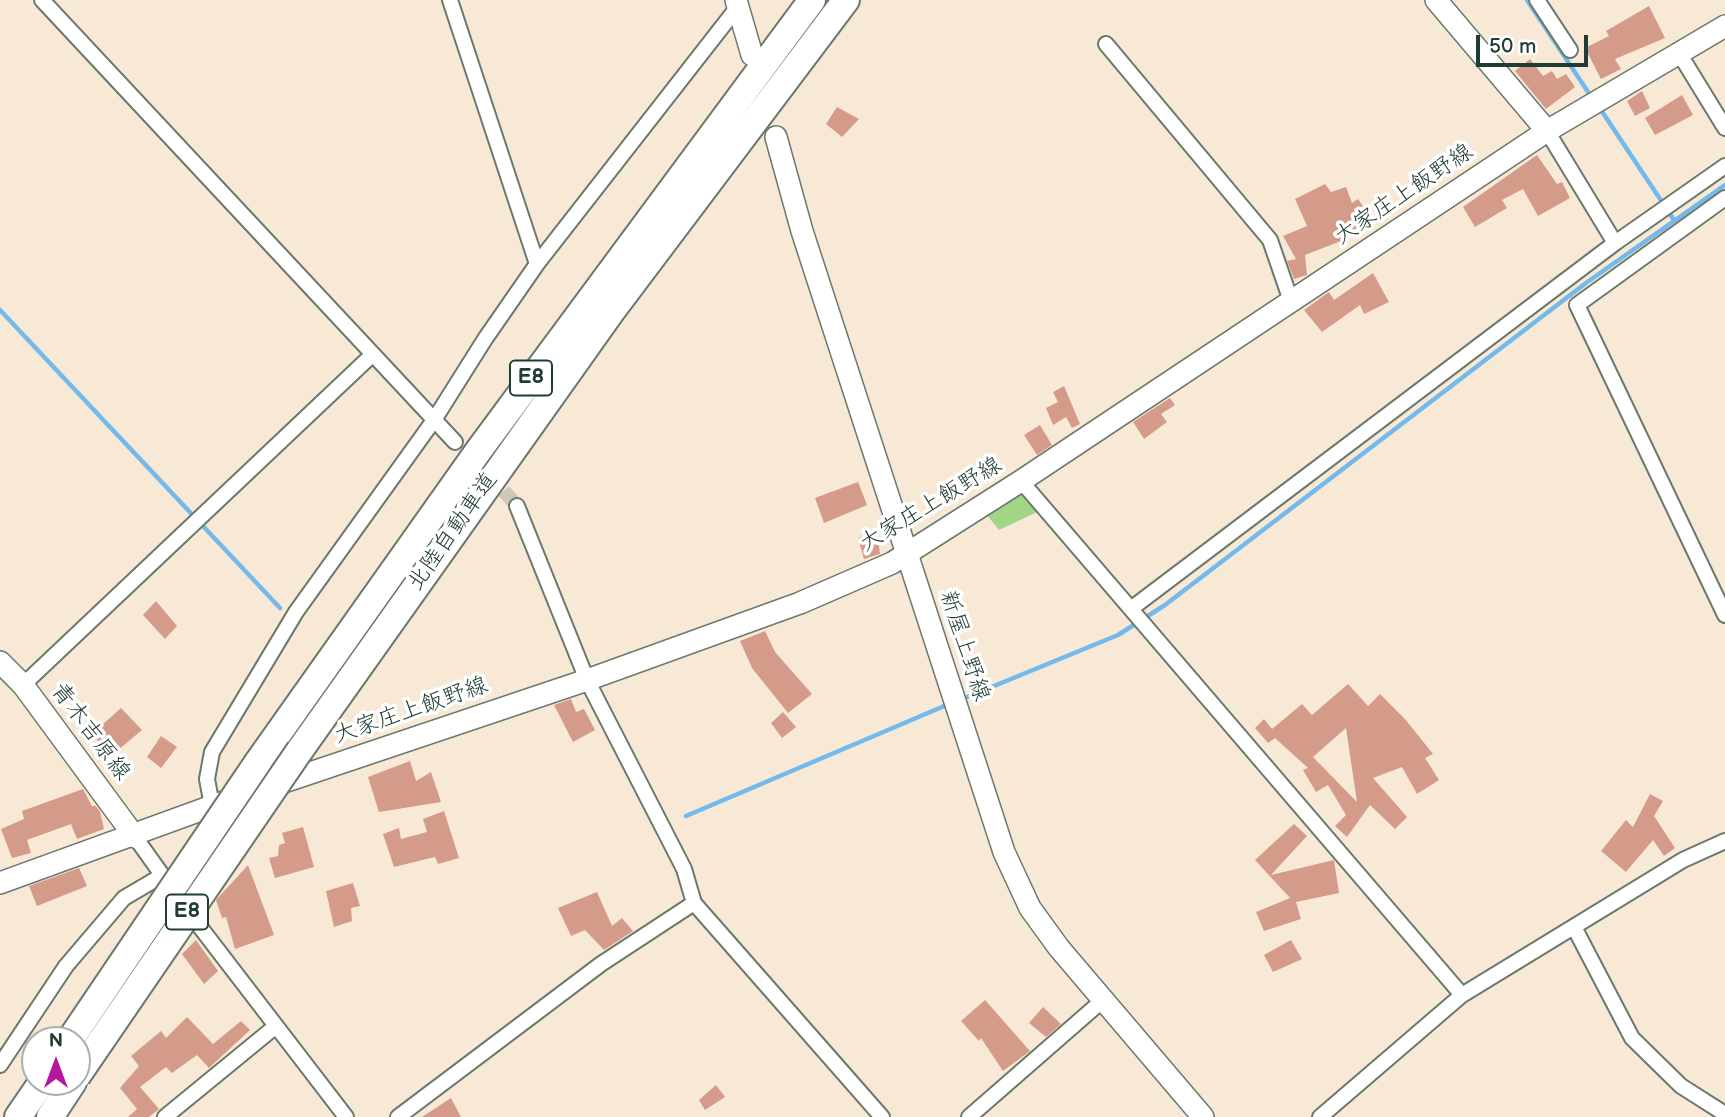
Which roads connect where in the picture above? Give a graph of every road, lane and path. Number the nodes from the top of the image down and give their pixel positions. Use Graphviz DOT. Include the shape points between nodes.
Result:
graph roads {
  1 [pos="42,0"];
  2 [pos="450,0"];
  3 [pos="812,0"];
  4 [pos="846,0"];
  5 [pos="1436,0"];
  6 [pos="1537,0"];
  7 [pos="739,2"];
  8 [pos="1725,26"];
  9 [pos="1106,44"];
  10 [pos="1570,50"];
  11 [pos="1679,53"];
  12 [pos="752,55"];
  13 [pos="1725,128"];
  14 [pos="1547,131"];
  15 [pos="776,137"];
  16 [pos="1725,166"];
  17 [pos="1725,198"];
  18 [pos="1615,243"];
  19 [pos="537,264"];
  20 [pos="1291,301"];
  21 [pos="372,355"];
  22 [pos="435,420"];
  23 [pos="455,442"];
  24 [pos="1021,481"];
  25 [pos="517,506"];
  26 [pos="907,554"];
  27 [pos="1132,608"];
  28 [pos="1725,615"];
  29 [pos="0,662"];
  30 [pos="587,680"];
  31 [pos="23,685"];
  32 [pos="212,806"];
  33 [pos="135,836"];
  34 [pos="1725,841"];
  35 [pos="163,875"];
  36 [pos="0,883"];
  37 [pos="694,903"];
  38 [pos="1574,927"];
  39 [pos="1462,995"];
  40 [pos="1103,1000"];
  41 [pos="79,1026"];
  42 [pos="276,1026"];
  43 [pos="91,1056"];
  44 [pos="0,1065"];
  45 [pos="32,1096"];
  46 [pos="64,1096"];
  47 [pos="1725,1114"];
  48 [pos="18,1117"];
  49 [pos="50,1117"];
  50 [pos="165,1117"];
  51 [pos="346,1117"];
  52 [pos="398,1117"];
  53 [pos="882,1117"];
  54 [pos="969,1117"];
  55 [pos="1203,1117"];
  56 [pos="1320,1117"];
  1 -- 21 [label="street"];
  2 -- 19 [label="street"];
  3 -- 41 [label="highway, 北陸自動車道 / E8, bridge" via="487,440 258,762"];
  4 -- 43 [label="highway, 北陸自動車道 / E8, bridge" via="588,344 300,750"];
  5 -- 14 [label="main road"];
  6 -- 10 [label="street"];
  7 -- 12 [label="main road"];
  7 -- 19 [label="street"];
  8 -- 11 [label="main road, 大家庄上飯野線"];
  9 -- 20 [label="street" via="1270,240"];
  11 -- 13 [label="street"];
  11 -- 14 [label="main road, 大家庄上飯野線"];
  14 -- 18 [label="street"];
  14 -- 20 [label="main road, 大家庄上飯野線"];
  15 -- 26 [label="main road, 新屋上野線"];
  16 -- 18 [label="street"];
  17 -- 28 [label="street" via="1577,305"];
  18 -- 27 [label="street"];
  19 -- 22 [label="street"];
  20 -- 24 [label="main road, 大家庄上飯野線"];
  21 -- 22 [label="street"];
  21 -- 31 [label="street"];
  22 -- 23 [label="street"];
  22 -- 32 [label="street" via="296,612 212,752 207,779"];
  24 -- 26 [label="main road, 大家庄上飯野線"];
  24 -- 27 [label="street"];
  25 -- 30 [label="street"];
  26 -- 30 [label="main road, 大家庄上飯野線" via="800,603"];
  26 -- 40 [label="main road, 新屋上野線" via="1004,852 1030,908"];
  27 -- 39 [label="street"];
  29 -- 31 [label="main road, 青木吉原線"];
  30 -- 32 [label="main road, 大家庄上飯野線"];
  30 -- 37 [label="street" via="684,869"];
  31 -- 33 [label="main road, 青木吉原線"];
  32 -- 33 [label="main road, 大家庄上飯野線"];
  33 -- 35 [label="street"];
  33 -- 36 [label="main road, 大家庄上飯野線"];
  34 -- 38 [label="street" via="1683,860"];
  35 -- 42 [label="street"];
  35 -- 44 [label="street" via="124,898 74,956"];
  37 -- 52 [label="street" via="601,964"];
  37 -- 53 [label="street"];
  38 -- 39 [label="street"];
  38 -- 47 [label="street" via="1632,1038 1681,1086"];
  39 -- 56 [label="street"];
  40 -- 54 [label="street"];
  40 -- 55 [label="main road, 新屋上野線"];
  42 -- 50 [label="street"];
  42 -- 51 [label="street"];
  45 -- 48 [label="highway"];
  46 -- 49 [label="highway"];
}
